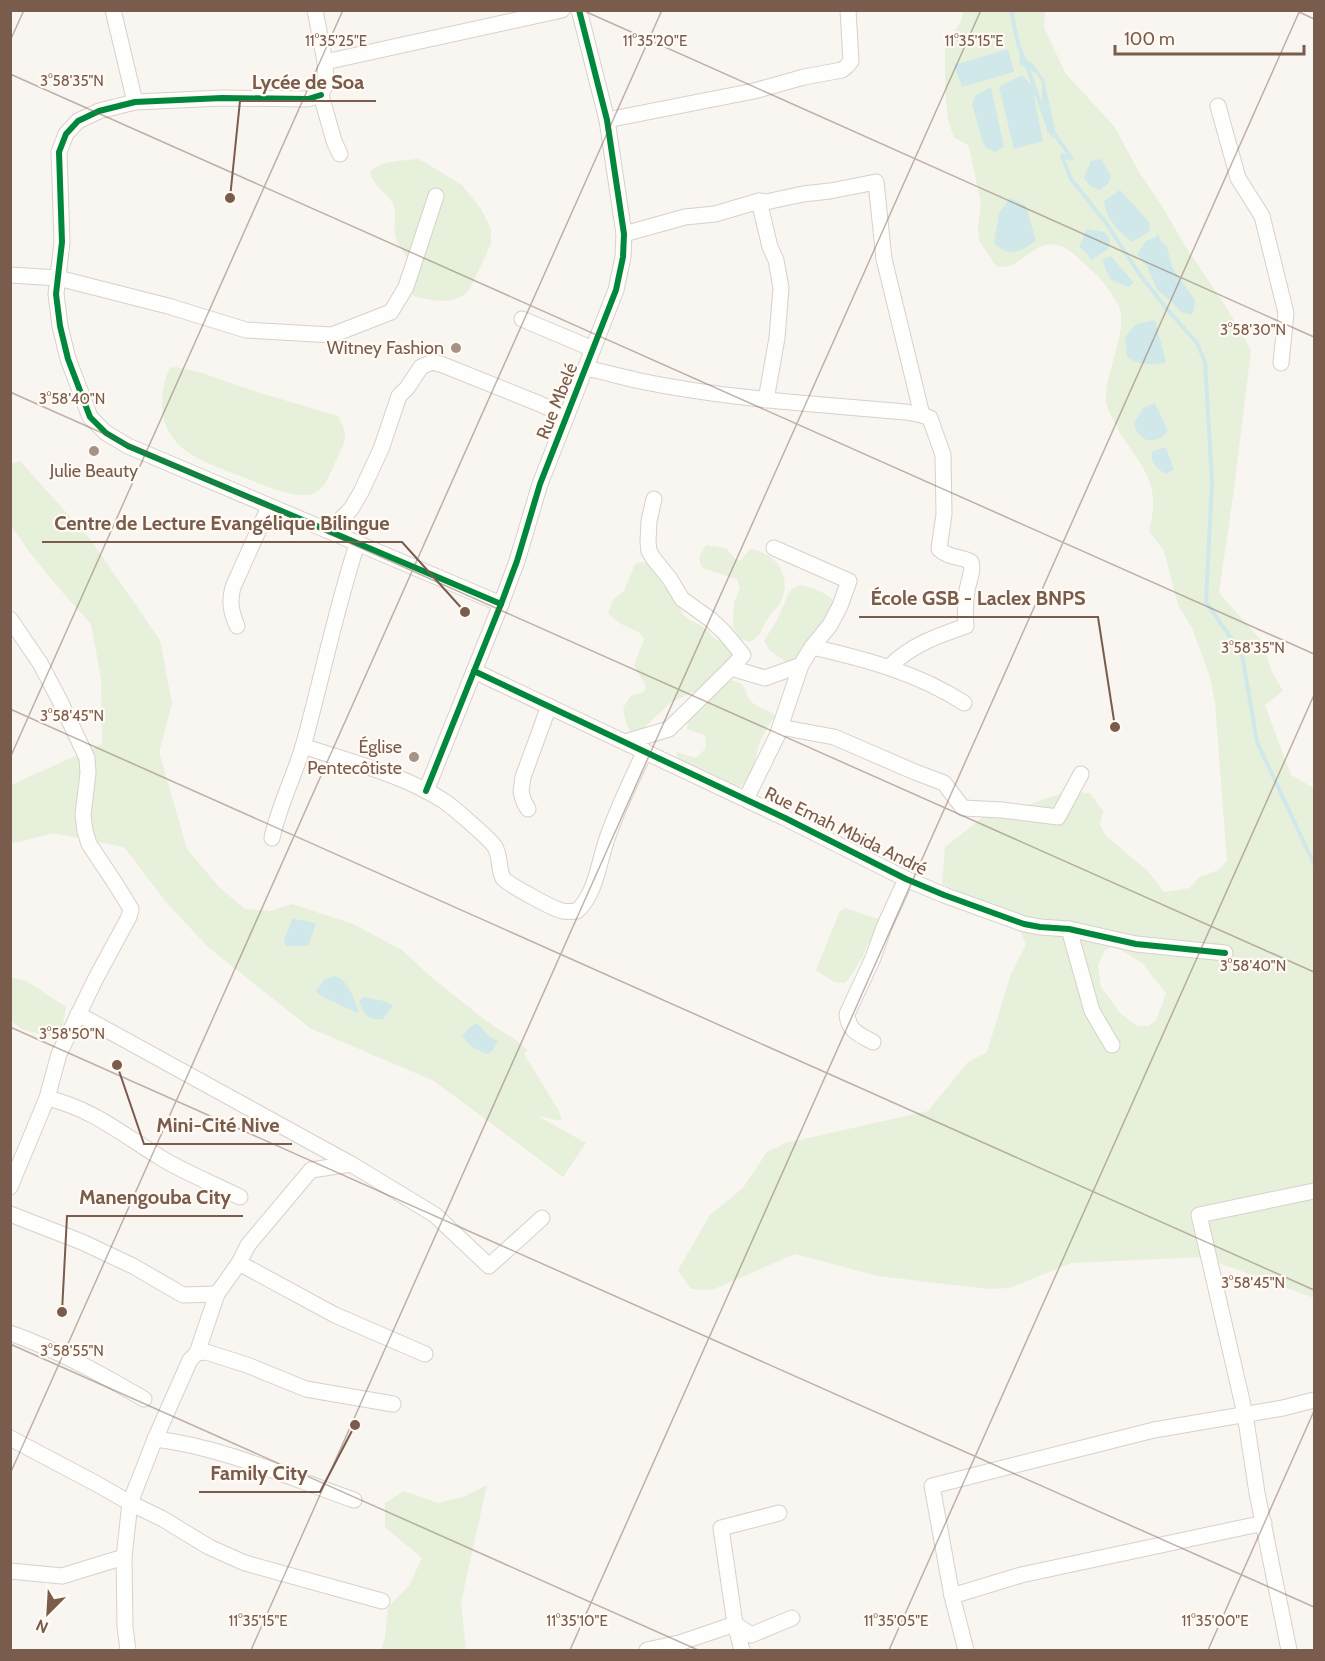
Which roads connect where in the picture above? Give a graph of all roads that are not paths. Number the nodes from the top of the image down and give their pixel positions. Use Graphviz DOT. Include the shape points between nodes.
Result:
graph roads {
  1 [pos="113,10"];
  2 [pos="315,10"];
  3 [pos="562,10"];
  4 [pos="579,10"];
  5 [pos="848,10"];
  6 [pos="325,62"];
  7 [pos="321,95"];
  8 [pos="135,102"];
  9 [pos="1218,106"];
  10 [pos="606,120"];
  11 [pos="340,154"];
  12 [pos="436,195"];
  13 [pos="759,201"];
  14 [pos="624,234"];
  15 [pos="10,275"];
  16 [pos="58,278"];
  17 [pos="522,319"];
  18 [pos="593,349"];
  19 [pos="1281,363"];
  20 [pos="586,368"];
  21 [pos="766,400"];
  22 [pos="922,415"];
  23 [pos="566,416"];
  24 [pos="654,499"];
  25 [pos="269,507"];
  26 [pos="326,530"];
  27 [pos="357,544"];
  28 [pos="774,548"];
  29 [pos="501,604"];
  30 [pos="10,619"];
  31 [pos="237,626"];
  32 [pos="812,647"];
  33 [pos="801,665"];
  34 [pos="889,667"];
  35 [pos="731,668"];
  36 [pos="474,672"];
  37 [pos="964,704"];
  38 [pos="549,706"];
  39 [pos="780,727"];
  40 [pos="625,742"];
  41 [pos="303,746"];
  42 [pos="645,751"];
  43 [pos="1081,774"];
  44 [pos="426,791"];
  45 [pos="746,799"];
  46 [pos="528,808"];
  47 [pos="272,838"];
  48 [pos="906,879"];
  49 [pos="1069,929"];
  50 [pos="1225,953"];
  51 [pos="78,1014"];
  52 [pos="873,1042"];
  53 [pos="1112,1045"];
  54 [pos="47,1098"];
  55 [pos="351,1164"];
  56 [pos="14,1166"];
  57 [pos="10,1187"];
  58 [pos="1314,1191"];
  59 [pos="240,1197"];
  60 [pos="10,1214"];
  61 [pos="542,1218"];
  62 [pos="239,1263"];
  63 [pos="217,1294"];
  64 [pos="10,1333"];
  65 [pos="197,1353"];
  66 [pos="425,1354"];
  67 [pos="144,1399"];
  68 [pos="1314,1400"];
  69 [pos="393,1404"];
  70 [pos="1245,1414"];
  71 [pos="10,1438"];
  72 [pos="155,1439"];
  73 [pos="354,1500"];
  74 [pos="130,1503"];
  75 [pos="779,1513"];
  76 [pos="1264,1523"];
  77 [pos="124,1557"];
  78 [pos="10,1570"];
  79 [pos="952,1596"];
  80 [pos="382,1601"];
  81 [pos="792,1618"];
  82 [pos="735,1624"];
  83 [pos="128,1650"];
  84 [pos="647,1650"];
  85 [pos="742,1650"];
  86 [pos="966,1650"];
  87 [pos="1289,1650"];
  1 -- 8 [label="street"];
  2 -- 6 [label="street"];
  3 -- 6 [label="street"];
  4 -- 10 [label="street, Rue Mbelé"];
  5 -- 10 [label="street" via="851,61 842,70"];
  6 -- 7 [label="street" via="326,82"];
  7 -- 8 [label="street" via="308,99"];
  7 -- 11 [label="street"];
  8 -- 16 [label="street" via="99,111 78,121 66,134 59,152 62,242"];
  9 -- 19 [label="street" via="1238,178 1262,216 1281,292 1286,313"];
  10 -- 14 [label="street, Rue Mbelé"];
  12 -- 16 [label="street" via="406,287 391,312 332,335 246,330"];
  13 -- 14 [label="street"];
  13 -- 21 [label="street" via="781,288"];
  13 -- 22 [label="street" via="876,182 884,259"];
  14 -- 18 [label="street, Rue Mbelé" via="621,273"];
  15 -- 16 [label="street"];
  16 -- 25 [label="street" via="60,326 90,417 106,433 128,446"];
  17 -- 18 [label="street"];
  18 -- 20 [label="street, Rue Mbelé"];
  20 -- 21 [label="street" via="640,381"];
  20 -- 23 [label="street, Rue Mbelé"];
  21 -- 22 [label="street"];
  22 -- 34 [label="street" via="930,418 943,455 944,514 939,549 971,562 966,626 918,645"];
  23 -- 26 [label="street" via="443,365 421,367 399,396 361,492 351,509"];
  23 -- 29 [label="street, Rue Mbelé"];
  24 -- 35 [label="street" via="649,551 682,599 724,632 743,655"];
  25 -- 26 [label="street"];
  25 -- 31 [label="street" via="233,586 230,608"];
  26 -- 27 [label="street"];
  27 -- 29 [label="street"];
  27 -- 41 [label="street"];
  28 -- 32 [label="street" via="849,581 830,625"];
  29 -- 36 [label="street, Rue Mbelé"];
  30 -- 51 [label="street" via="40,663 87,759 85,831 89,844 131,909"];
  32 -- 33 [label="street"];
  32 -- 34 [label="street"];
  33 -- 35 [label="street" via="765,678"];
  33 -- 39 [label="street"];
  34 -- 37 [label="street"];
  35 -- 40 [label="street" via="669,729"];
  36 -- 38 [label="street, Rue Emah Mbida André"];
  36 -- 44 [label="street, Rue Mbelé"];
  38 -- 40 [label="street, Rue Emah Mbida André"];
  38 -- 46 [label="street" via="523,777 521,792"];
  39 -- 43 [label="street" via="834,737 944,783 963,808 1058,817"];
  39 -- 45 [label="street"];
  40 -- 42 [label="street, Rue Emah Mbida André"];
  41 -- 44 [label="street"];
  41 -- 47 [label="street"];
  42 -- 44 [label="street" via="619,806 592,887 577,911 552,907 511,886 501,875 494,846 451,807"];
  42 -- 45 [label="street, Rue Emah Mbida André"];
  45 -- 48 [label="street, Rue Emah Mbida André"];
  48 -- 49 [label="street, Rue Emah Mbida André" via="1024,924"];
  48 -- 52 [label="street" via="847,1014 852,1030"];
  49 -- 50 [label="street, Rue Emah Mbida André" via="1136,944"];
  49 -- 53 [label="street" via="1092,1011"];
  51 -- 54 [label="street" via="59,1054"];
  51 -- 55 [label="street"];
  54 -- 56 [label="street"];
  54 -- 59 [label="street" via="94,1115 161,1158"];
  55 -- 61 [label="street" via="435,1215 489,1266"];
  55 -- 62 [label="street" via="311,1170 248,1245"];
  56 -- 57 [label="street"];
  58 -- 70 [label="street" via="1199,1215"];
  60 -- 63 [label="street" via="134,1266 183,1295"];
  62 -- 63 [label="street"];
  62 -- 66 [label="street" via="335,1315"];
  63 -- 65 [label="street"];
  64 -- 67 [label="street" via="66,1355"];
  65 -- 69 [label="street" via="206,1352 247,1365 306,1389"];
  65 -- 72 [label="street" via="190,1360"];
  68 -- 70 [label="street"];
  70 -- 76 [label="street"];
  70 -- 79 [label="street" via="1154,1430 932,1486"];
  71 -- 74 [label="street"];
  72 -- 73 [label="street" via="207,1448"];
  72 -- 74 [label="street"];
  74 -- 77 [label="street"];
  74 -- 80 [label="street" via="245,1563"];
  75 -- 82 [label="street" via="721,1528"];
  76 -- 79 [label="street" via="1021,1575"];
  76 -- 87 [label="street"];
  77 -- 78 [label="street" via="62,1576"];
  77 -- 83 [label="street"];
  79 -- 86 [label="street"];
  81 -- 82 [label="street" via="751,1635"];
  82 -- 84 [label="street"];
  82 -- 85 [label="street"];
}
